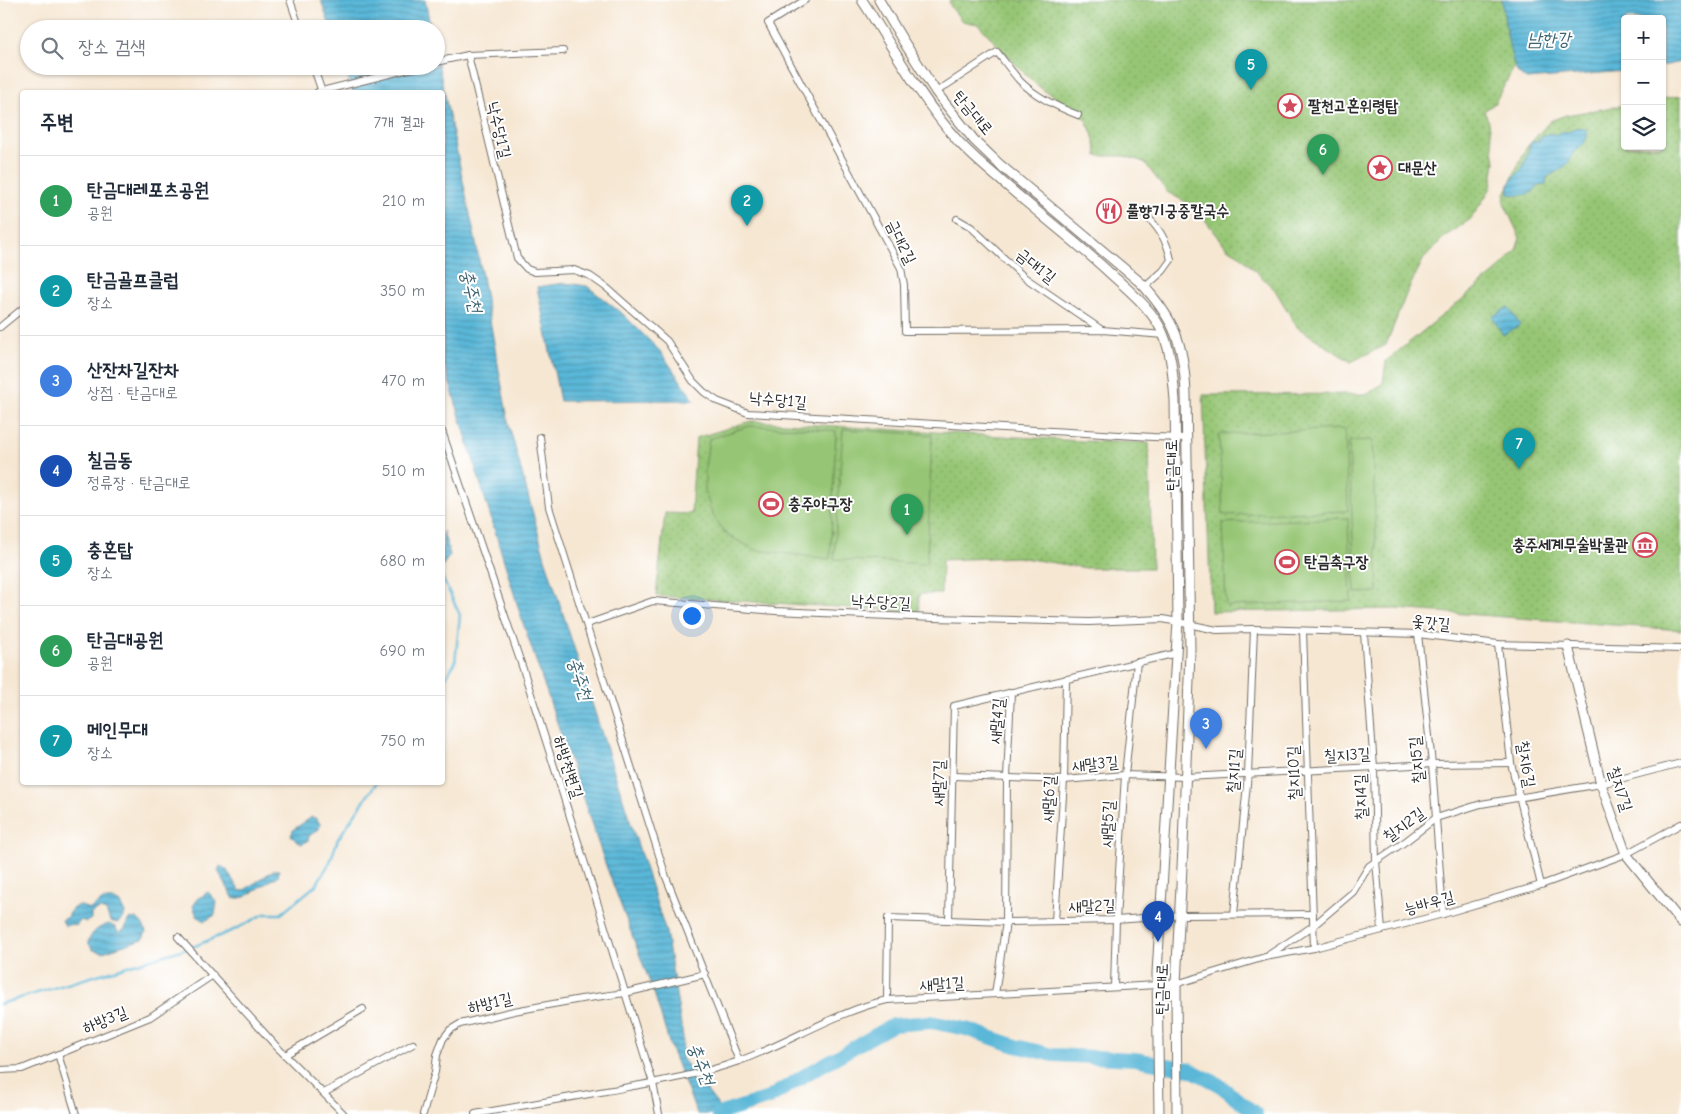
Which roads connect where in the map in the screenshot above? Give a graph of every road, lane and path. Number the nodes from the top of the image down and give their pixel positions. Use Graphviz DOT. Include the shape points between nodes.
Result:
graph roads {
  1 [pos="290,0"];
  2 [pos="805,0"];
  3 [pos="862,0"];
  4 [pos="879,0"];
  5 [pos="297,20"];
  6 [pos="563,51"];
  7 [pos="468,55"];
  8 [pos="445,60"];
  9 [pos="316,75"];
  10 [pos="386,75"];
  11 [pos="320,90"];
  12 [pos="329,90"];
  13 [pos="936,92"];
  14 [pos="1078,115"];
  15 [pos="1141,211"];
  16 [pos="957,219"];
  17 [pos="1145,287"];
  18 [pos="20,311"];
  19 [pos="0,327"];
  20 [pos="1102,330"];
  21 [pos="1164,335"];
  22 [pos="540,437"];
  23 [pos="1174,438"];
  24 [pos="1187,438"];
  25 [pos="445,440"];
  26 [pos="1178,622"];
  27 [pos="587,624"];
  28 [pos="1190,626"];
  29 [pos="1254,629"];
  30 [pos="1303,631"];
  31 [pos="1364,633"];
  32 [pos="1418,634"];
  33 [pos="1498,644"];
  34 [pos="1568,646"];
  35 [pos="1681,649"];
  36 [pos="1177,652"];
  37 [pos="1137,662"];
  38 [pos="1066,679"];
  39 [pos="1011,692"];
  40 [pos="1511,763"];
  41 [pos="1681,763"];
  42 [pos="1432,764"];
  43 [pos="1374,767"];
  44 [pos="1308,771"];
  45 [pos="1248,774"];
  46 [pos="1125,775"];
  47 [pos="953,776"];
  48 [pos="1170,777"];
  49 [pos="1186,777"];
  50 [pos="1007,778"];
  51 [pos="1064,780"];
  52 [pos="1601,784"];
  53 [pos="1518,798"];
  54 [pos="1436,818"];
  55 [pos="1681,824"];
  56 [pos="1626,854"];
  57 [pos="1376,862"];
  58 [pos="1541,885"];
  59 [pos="1234,914"];
  60 [pos="1313,914"];
  61 [pos="1443,914"];
  62 [pos="1179,915"];
  63 [pos="1161,916"];
  64 [pos="949,920"];
  65 [pos="1116,920"];
  66 [pos="1055,921"];
  67 [pos="1006,922"];
  68 [pos="1681,922"];
  69 [pos="1314,926"];
  70 [pos="1382,930"];
  71 [pos="178,937"];
  72 [pos="1314,948"];
  73 [pos="1265,957"];
  74 [pos="705,974"];
  75 [pos="213,975"];
  76 [pos="1176,984"];
  77 [pos="1157,985"];
  78 [pos="1114,987"];
  79 [pos="625,993"];
  80 [pos="995,994"];
  81 [pos="887,1000"];
  82 [pos="363,1009"];
  83 [pos="413,1044"];
  84 [pos="58,1054"];
  85 [pos="285,1054"];
  86 [pos="740,1061"];
  87 [pos="0,1070"];
  88 [pos="653,1083"];
  89 [pos="324,1093"];
  90 [pos="1159,1110"];
  91 [pos="76,1114"];
  92 [pos="344,1114"];
  93 [pos="423,1114"];
  94 [pos="475,1114"];
  95 [pos="659,1114"];
  96 [pos="1177,1114"];
  1 -- 5 [label="street"];
  2 -- 20 [label="street, 금대2길" via="768,23 901,268 905,331"];
  3 -- 21 [label="main road, 탄금대로" via="914,82 959,142 1127,288"];
  4 -- 13 [label="main road, 탄금대로"];
  6 -- 7 [label="street"];
  7 -- 8 [label="street"];
  7 -- 23 [label="street, 낙수당1길" via="517,258 527,269 535,272 574,270 602,284 668,341 693,381 717,401 748,413"];
  9 -- 11 [label="street"];
  10 -- 12 [label="street"];
  13 -- 14 [label="street" via="997,52 1020,81 1037,95 1062,110"];
  13 -- 17 [label="main road, 탄금대로" via="974,140 999,164"];
  15 -- 17 [label="street" via="1162,234 1171,260"];
  16 -- 20 [label="street, 금대1길" via="971,227 1024,277"];
  17 -- 24 [label="main road, 탄금대로" via="1167,315 1180,344"];
  18 -- 19 [label="street"];
  20 -- 21 [label="street, 금대2길"];
  21 -- 23 [label="main road, 탄금대로" via="1172,367"];
  22 -- 27 [label="street" via="549,507"];
  23 -- 24 [label="street, 낙수당1길"];
  23 -- 26 [label="main road, 탄금대로"];
  24 -- 28 [label="main road, 탄금대로"];
  25 -- 79 [label="street, 하방천변길" via="524,672"];
  26 -- 27 [label="street, 낙수당2길" via="1163,618 1089,622 934,618 776,611 653,601"];
  26 -- 28 [label="street, 옻갓길"];
  26 -- 36 [label="main road, 탄금대로"];
  27 -- 74 [label="street" via="666,877"];
  28 -- 29 [label="street, 옻갓길" via="1217,630"];
  28 -- 49 [label="main road, 탄금대로"];
  29 -- 30 [label="street, 옻갓길"];
  29 -- 45 [label="street, 칠지1길"];
  30 -- 31 [label="street, 옻갓길"];
  30 -- 44 [label="street, 칠지10길"];
  31 -- 32 [label="street, 옻갓길"];
  31 -- 43 [label="street, 칠지4길"];
  32 -- 33 [label="street, 옻갓길"];
  32 -- 42 [label="street, 칠지5길"];
  33 -- 34 [label="street, 옻갓길"];
  33 -- 40 [label="street, 칠지6길"];
  34 -- 35 [label="street, 옻갓길"];
  34 -- 52 [label="main road, 칠지7길"];
  36 -- 37 [label="street, 새말4길"];
  36 -- 48 [label="main road, 탄금대로"];
  37 -- 38 [label="street, 새말4길"];
  37 -- 46 [label="street, 새말5길"];
  38 -- 39 [label="street, 새말4길"];
  38 -- 51 [label="street, 새말6길"];
  39 -- 47 [label="street, 새말7길" via="954,706"];
  39 -- 50 [label="street, 새말4길"];
  40 -- 42 [label="street, 칠지3길"];
  40 -- 53 [label="street, 칠지6길"];
  41 -- 52 [label="street, 칠지2길"];
  42 -- 43 [label="street, 칠지3길"];
  42 -- 54 [label="street, 칠지5길"];
  43 -- 44 [label="street, 칠지3길"];
  43 -- 57 [label="street, 칠지4길"];
  44 -- 45 [label="street, 칠지3길"];
  44 -- 60 [label="street, 칠지10길"];
  45 -- 49 [label="street, 칠지3길"];
  45 -- 59 [label="street, 칠지1길"];
  46 -- 48 [label="street, 새말3길"];
  46 -- 51 [label="street, 새말3길"];
  46 -- 65 [label="street, 새말5길"];
  47 -- 50 [label="street, 새말3길"];
  47 -- 64 [label="street, 새말7길"];
  48 -- 49 [label="street, 새말3길"];
  48 -- 63 [label="main road, 탄금대로"];
  49 -- 62 [label="main road, 탄금대로"];
  50 -- 51 [label="street, 새말3길"];
  50 -- 67 [label="street, 새말4길"];
  51 -- 66 [label="street, 새말6길"];
  52 -- 53 [label="street, 칠지2길"];
  52 -- 56 [label="main road, 칠지7길"];
  53 -- 54 [label="street, 칠지2길" via="1480,804"];
  53 -- 58 [label="street, 칠지6길"];
  54 -- 57 [label="street, 칠지2길"];
  54 -- 61 [label="street, 칠지5길"];
  55 -- 56 [label="street, 능바우길"];
  56 -- 58 [label="street, 능바우길"];
  56 -- 68 [label="main road, 칠지7길"];
  57 -- 69 [label="street, 칠지2길" via="1369,866 1353,892"];
  57 -- 70 [label="street, 칠지4길"];
  58 -- 61 [label="street, 능바우길"];
  59 -- 60 [label="street"];
  59 -- 62 [label="street"];
  60 -- 69 [label="street"];
  61 -- 70 [label="street, 능바우길"];
  62 -- 63 [label="street, 새말2길"];
  62 -- 76 [label="main road, 탄금대로"];
  63 -- 65 [label="street, 새말2길"];
  63 -- 77 [label="main road, 탄금대로"];
  64 -- 67 [label="street, 새말2길"];
  64 -- 81 [label="street, 새말2길" via="888,918"];
  65 -- 66 [label="street, 새말2길"];
  65 -- 78 [label="street, 새말5길"];
  66 -- 67 [label="street, 새말2길"];
  67 -- 80 [label="street, 새말4길"];
  69 -- 72 [label="street"];
  69 -- 73 [label="street, 칠지2길"];
  70 -- 72 [label="street, 능바우길"];
  71 -- 75 [label="street"];
  72 -- 73 [label="street, 능바우길"];
  73 -- 76 [label="street, 능바우길"];
  74 -- 79 [label="street, 하방1길"];
  74 -- 86 [label="street"];
  75 -- 84 [label="street, 하방3길" via="150,1017"];
  75 -- 85 [label="street"];
  76 -- 77 [label="main road"];
  76 -- 96 [label="main road, 탄금대로"];
  77 -- 78 [label="street, 새말1길"];
  77 -- 90 [label="main road, 탄금대로"];
  78 -- 80 [label="street, 새말1길"];
  79 -- 88 [label="street, 하방천변길"];
  79 -- 93 [label="street, 하방1길" via="514,1011 460,1024 443,1039"];
  80 -- 81 [label="street, 새말1길"];
  81 -- 86 [label="street, 새말1길" via="869,1004"];
  82 -- 85 [label="street"];
  83 -- 89 [label="street"];
  84 -- 87 [label="street, 하방3길" via="22,1070"];
  84 -- 91 [label="street"];
  85 -- 89 [label="street"];
  86 -- 88 [label="street, 새말1길"];
  88 -- 94 [label="street, 새말1길"];
  88 -- 95 [label="street, 하방천변길"];
  89 -- 92 [label="street"];
}
